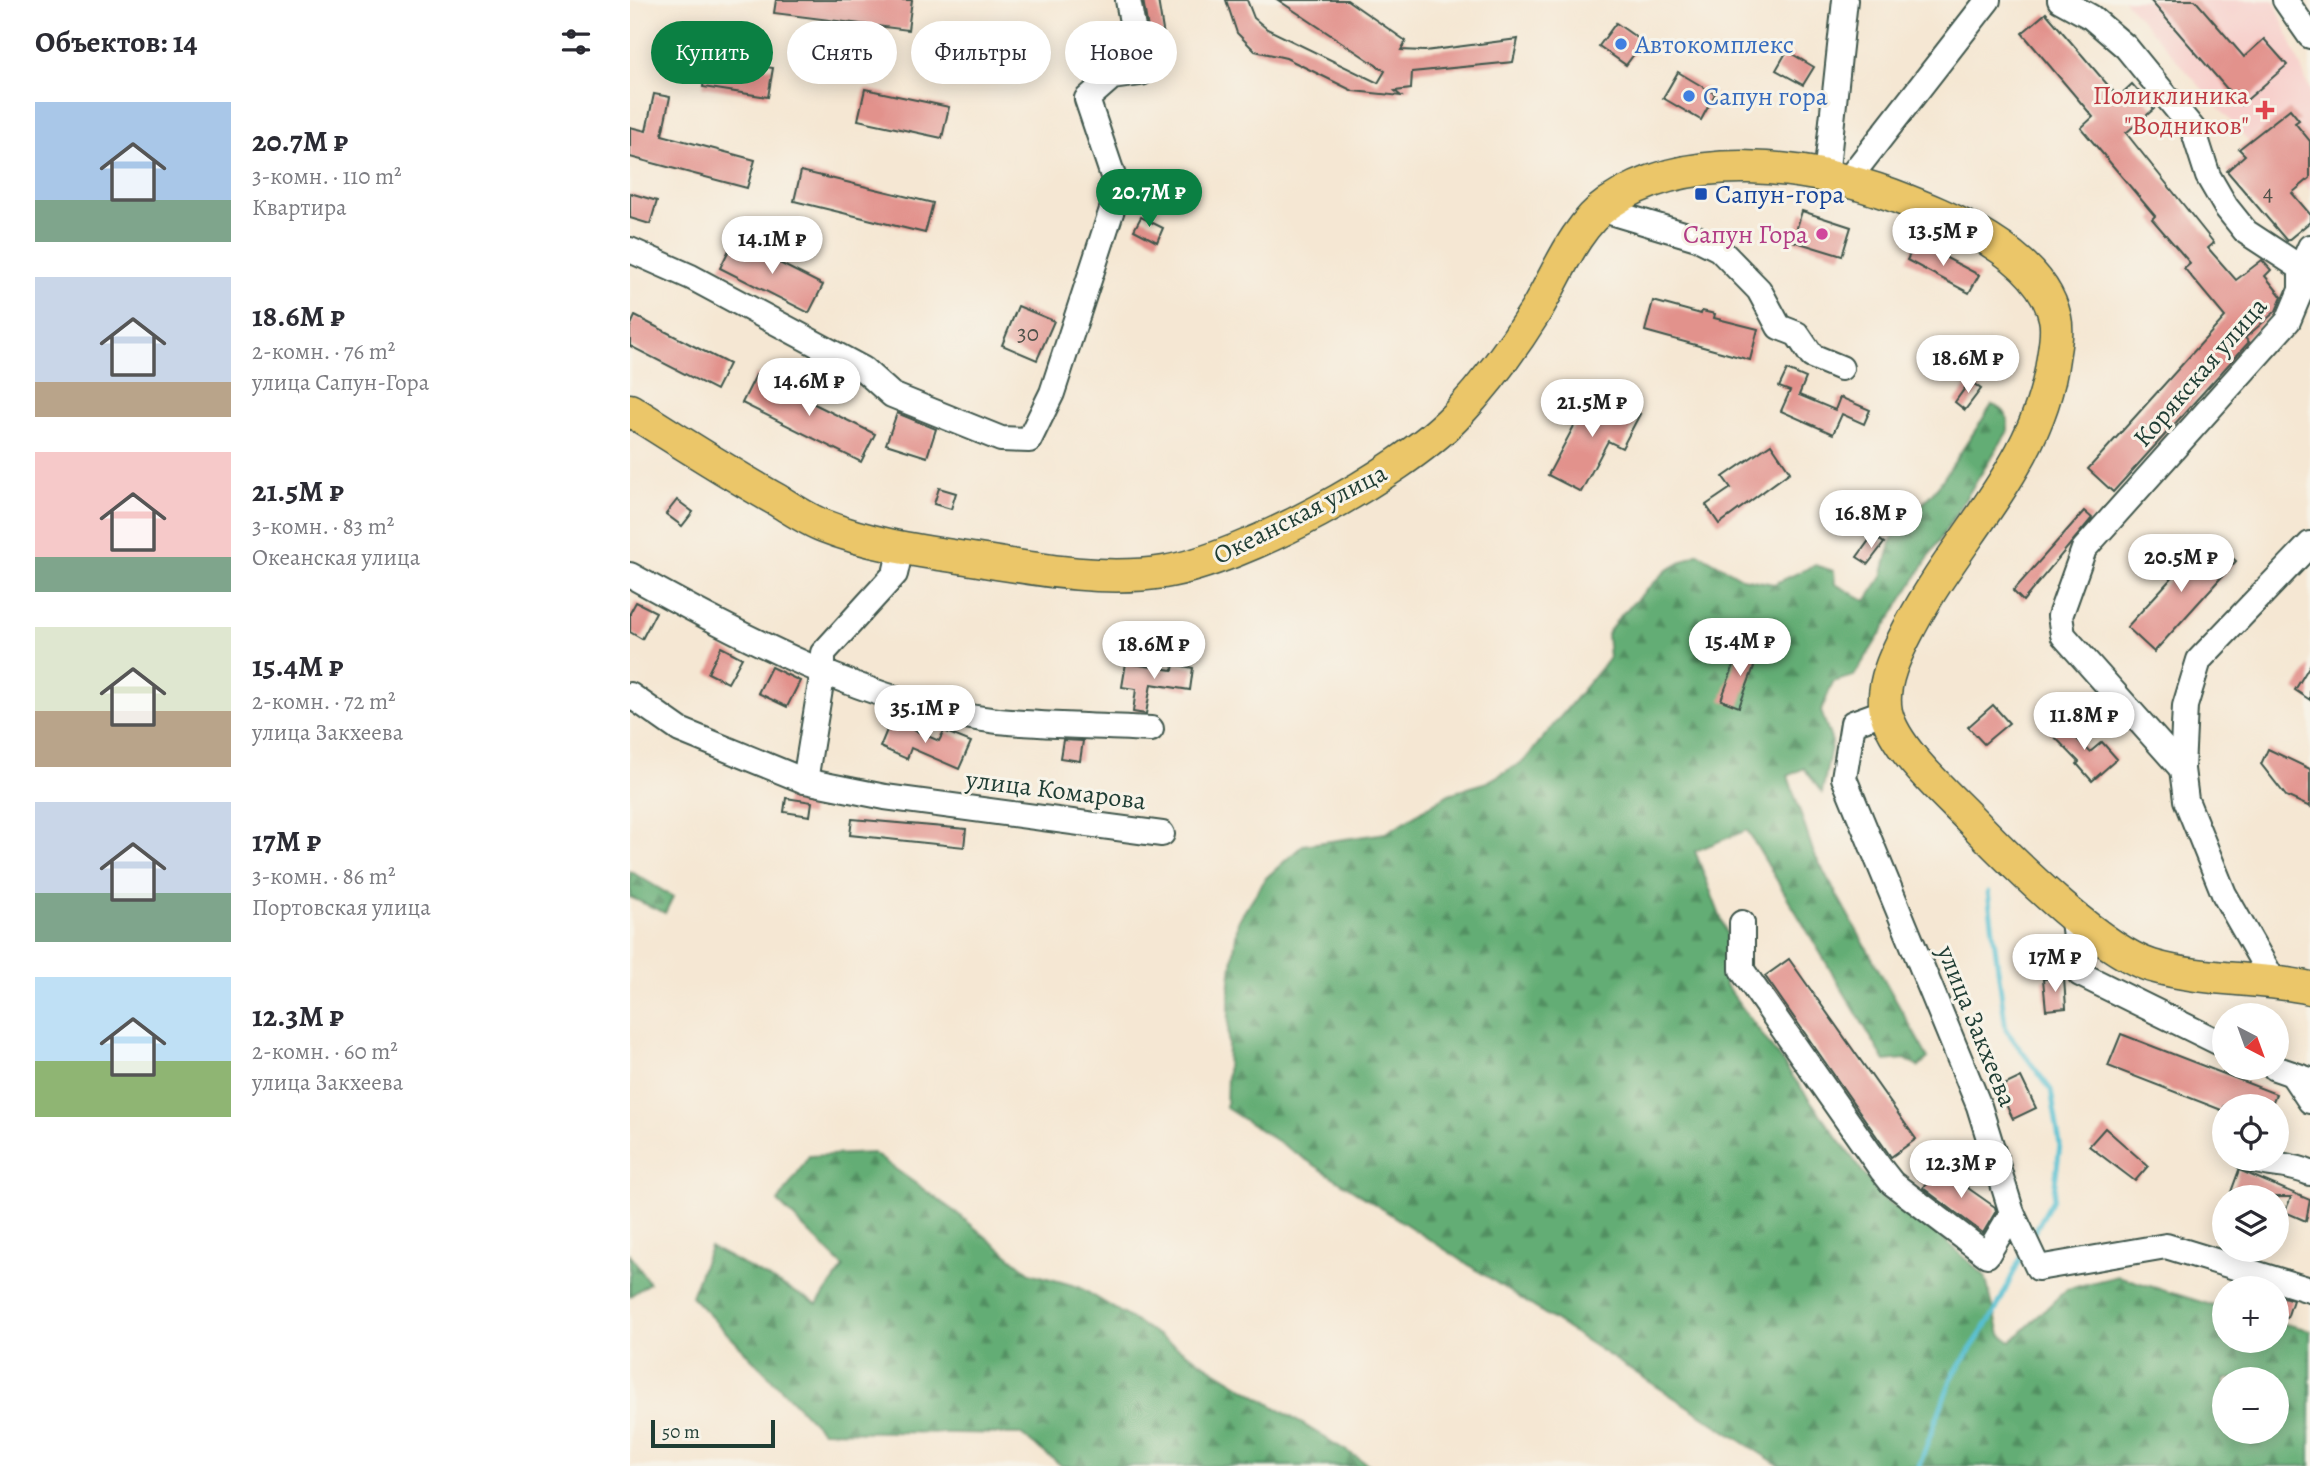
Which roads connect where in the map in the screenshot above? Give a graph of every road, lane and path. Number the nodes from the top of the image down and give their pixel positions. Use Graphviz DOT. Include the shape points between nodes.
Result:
graph roads {
  1 [pos="1128,0"];
  2 [pos="1844,0"];
  3 [pos="1988,0"];
  4 [pos="2060,0"];
  5 [pos="2285,0"];
  6 [pos="2310,36"];
  7 [pos="1836,179"];
  8 [pos="1612,201"];
  9 [pos="630,250"];
  10 [pos="2305,257"];
  11 [pos="1841,368"];
  12 [pos="630,410"];
  13 [pos="2310,544"];
  14 [pos="901,548"];
  15 [pos="630,575"];
  16 [pos="823,671"];
  17 [pos="630,695"];
  18 [pos="1886,711"];
  19 [pos="1151,729"];
  20 [pos="2182,769"];
  21 [pos="804,781"];
  22 [pos="1162,834"];
  23 [pos="2073,914"];
  24 [pos="1742,923"];
  25 [pos="2273,980"];
  26 [pos="2310,988"];
  27 [pos="2212,1039"];
  28 [pos="2292,1074"];
  29 [pos="2310,1101"];
  30 [pos="2289,1165"];
  31 [pos="2310,1173"];
  32 [pos="2012,1213"];
  33 [pos="2310,1290"];
  1 -- 9 [label="street" via="1141,74 1112,77 1087,99 1118,191 1052,393 1029,440 1001,439 892,395 863,369 691,277"];
  2 -- 7 [label="street"];
  3 -- 7 [label="street"];
  4 -- 10 [label="street, Корякская улица" via="2091,17 2126,47 2193,129 2208,176 2246,232"];
  5 -- 6 [label="street"];
  7 -- 8 [label="main road" via="1730,168 1673,174"];
  7 -- 18 [label="main road" via="1948,217 2009,254 2046,295 2057,327 2047,398 2034,431 1923,603 1891,664"];
  8 -- 11 [label="street" via="1719,249 1759,290 1779,327 1797,334 1812,356"];
  8 -- 14 [label="main road, Океанская улица" via="1568,252 1490,379 1450,423 1402,462 1319,510 1214,559 1161,572 1101,574 1024,567"];
  10 -- 20 [label="street, Корякская улица" via="2301,290 2288,321 2084,549 2060,615 2063,635"];
  12 -- 14 [label="main road, Океанская улица" via="822,526"];
  13 -- 20 [label="street" via="2199,660 2185,706"];
  14 -- 16 [label="street" via="895,574 823,653"];
  15 -- 16 [label="street" via="710,619"];
  16 -- 19 [label="street" via="898,699 996,721"];
  16 -- 21 [label="street"];
  17 -- 21 [label="street, улица Комарова" via="680,730"];
  18 -- 23 [label="main road" via="1923,769 2010,860"];
  18 -- 32 [label="street, улица Закхеева" via="1853,723 1844,778 1979,1106"];
  20 -- 25 [label="street" via="2197,832 2224,894"];
  21 -- 22 [label="street, улица Комарова" via="885,797"];
  23 -- 25 [label="main road" via="2147,965"];
  23 -- 27 [label="street" via="2080,974"];
  24 -- 32 [label="street" via="1742,970 1892,1184 1987,1255"];
  25 -- 26 [label="main road"];
  28 -- 29 [label="street"];
  30 -- 31 [label="street"];
  32 -- 33 [label="street" via="2038,1268 2166,1246"];
}
